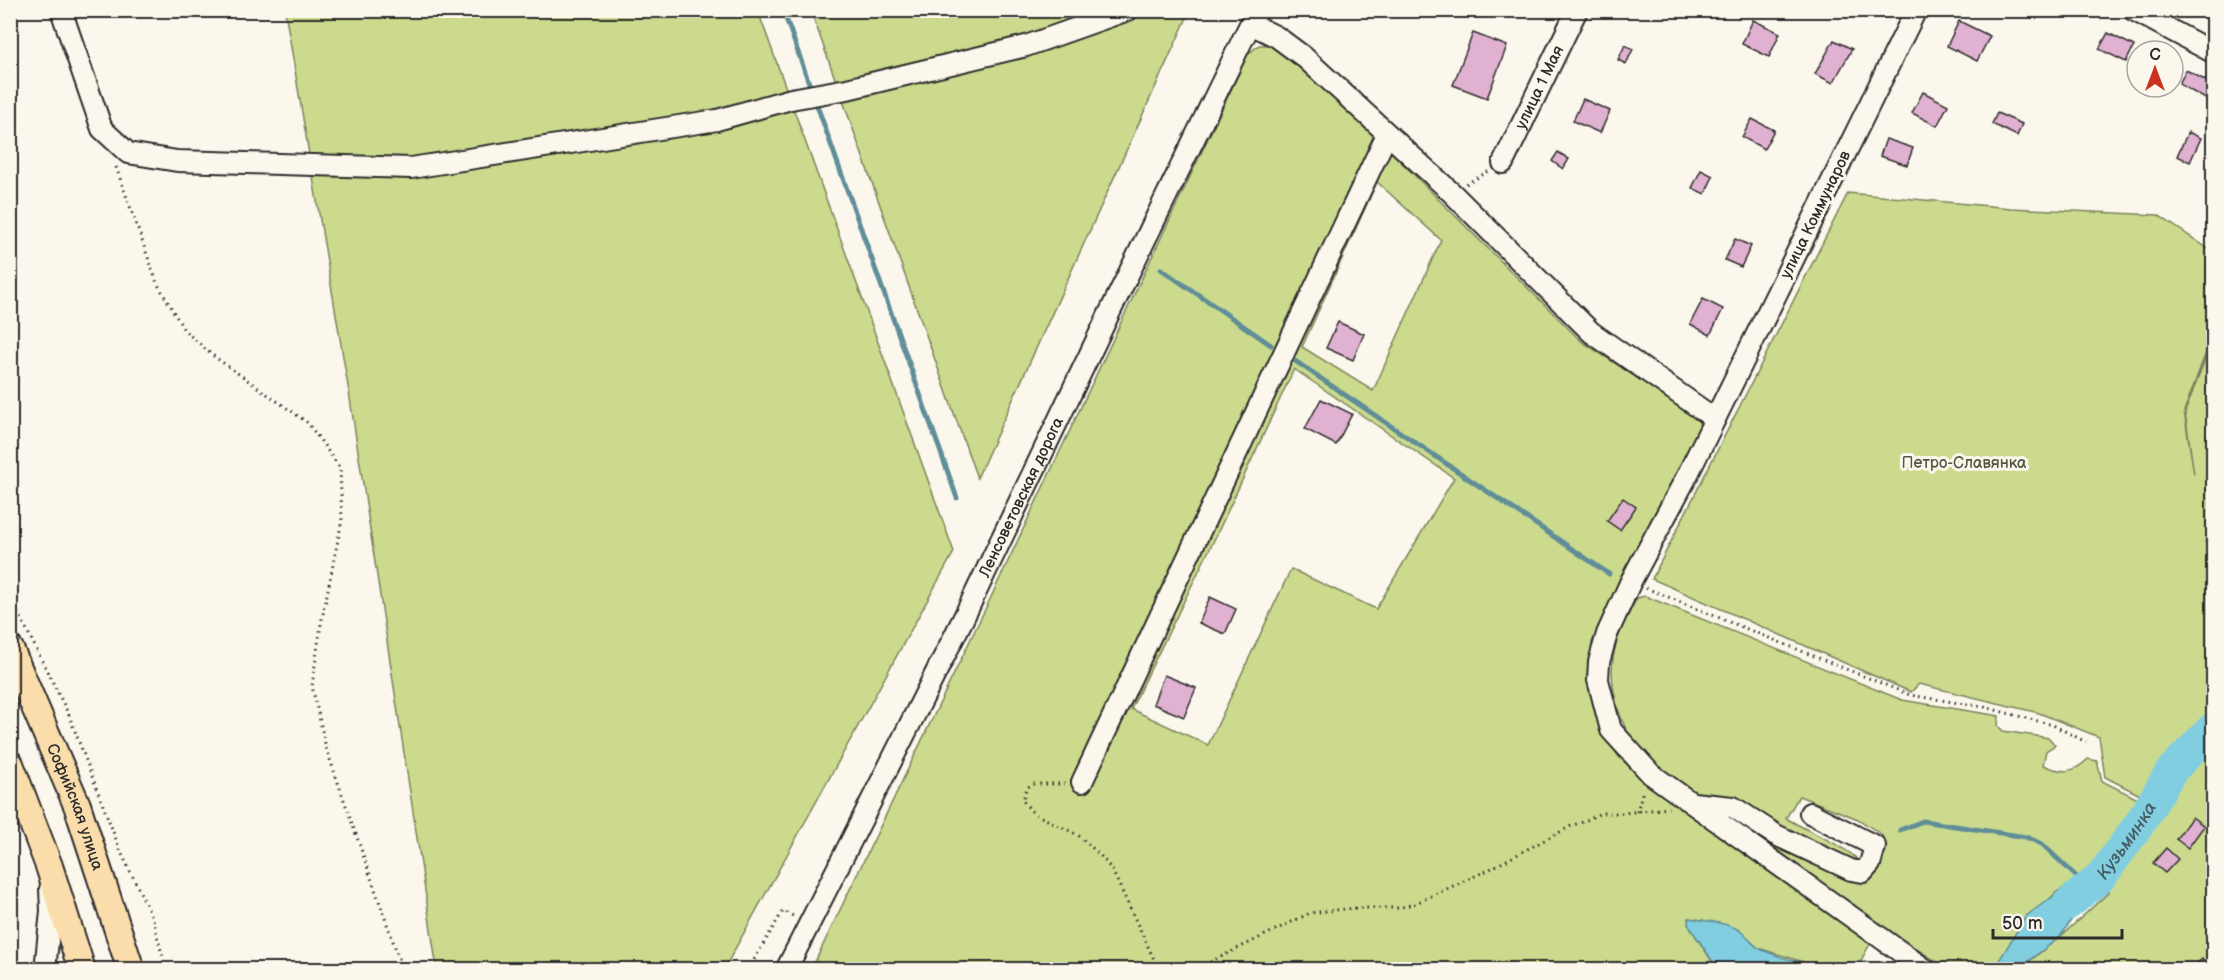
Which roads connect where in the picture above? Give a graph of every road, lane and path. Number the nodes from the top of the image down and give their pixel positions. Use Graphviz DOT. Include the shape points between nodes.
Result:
graph roads {
  1 [pos="61,10"];
  2 [pos="1128,10"];
  3 [pos="1577,10"];
  4 [pos="1916,10"];
  5 [pos="2133,10"];
  6 [pos="1254,17"];
  7 [pos="2214,53"];
  8 [pos="1388,134"];
  9 [pos="114,162"];
  10 [pos="1498,166"];
  11 [pos="1459,189"];
  12 [pos="1715,419"];
  13 [pos="1631,581"];
  14 [pos="10,596"];
  15 [pos="10,649"];
  16 [pos="2086,742"];
  17 [pos="10,764"];
  18 [pos="1082,782"];
  19 [pos="1690,802"];
  20 [pos="1810,813"];
  21 [pos="49,866"];
  22 [pos="809,923"];
  23 [pos="45,969"];
  24 [pos="82,969"];
  25 [pos="130,969"];
  26 [pos="166,969"];
  27 [pos="403,969"];
  28 [pos="748,969"];
  29 [pos="776,969"];
  30 [pos="786,969"];
  31 [pos="1159,969"];
  32 [pos="1194,969"];
  33 [pos="1926,969"];
  1 -- 2 [label="street" via="102,129 128,153 177,162 411,168 717,120 791,99 1026,46"];
  3 -- 10 [label="street, улица 1 Мая"];
  4 -- 12 [label="street, улица Коммунаров"];
  5 -- 7 [label="street"];
  6 -- 8 [label="street"];
  6 -- 22 [label="street, Ленсоветовская дорога" via="964,617"];
  8 -- 12 [label="street" via="1591,332"];
  8 -- 18 [label="street"];
  9 -- 27 [label="path" via="157,283 184,330 212,355 308,423 340,468 342,520 312,686 326,748"];
  10 -- 11 [label="path"];
  12 -- 13 [label="street, улица Коммунаров"];
  13 -- 16 [label="path" via="1910,695 1984,707 2041,722"];
  13 -- 19 [label="street, улица Коммунаров" via="1606,634 1599,662 1598,680 1611,730 1651,774"];
  14 -- 26 [label="path" via="68,713 120,850 153,919"];
  15 -- 25 [label="main road, Софийская улица" via="77,805"];
  17 -- 21 [label="main road"];
  18 -- 31 [label="path" via="1033,784 1026,788 1023,801 1033,813 1078,835 1112,870"];
  19 -- 20 [label="street" via="1733,807 1776,835 1863,872 1870,864 1875,846"];
  19 -- 32 [label="path" via="1670,808 1601,813 1416,903 1400,908 1310,913"];
  19 -- 33 [label="street, улица Коммунаров"];
  21 -- 23 [label="street" via="51,912"];
  21 -- 24 [label="main road"];
  22 -- 28 [label="path" via="783,911"];
  22 -- 29 [label="street"];
  22 -- 30 [label="street, Ленсоветовская дорога"];
}
